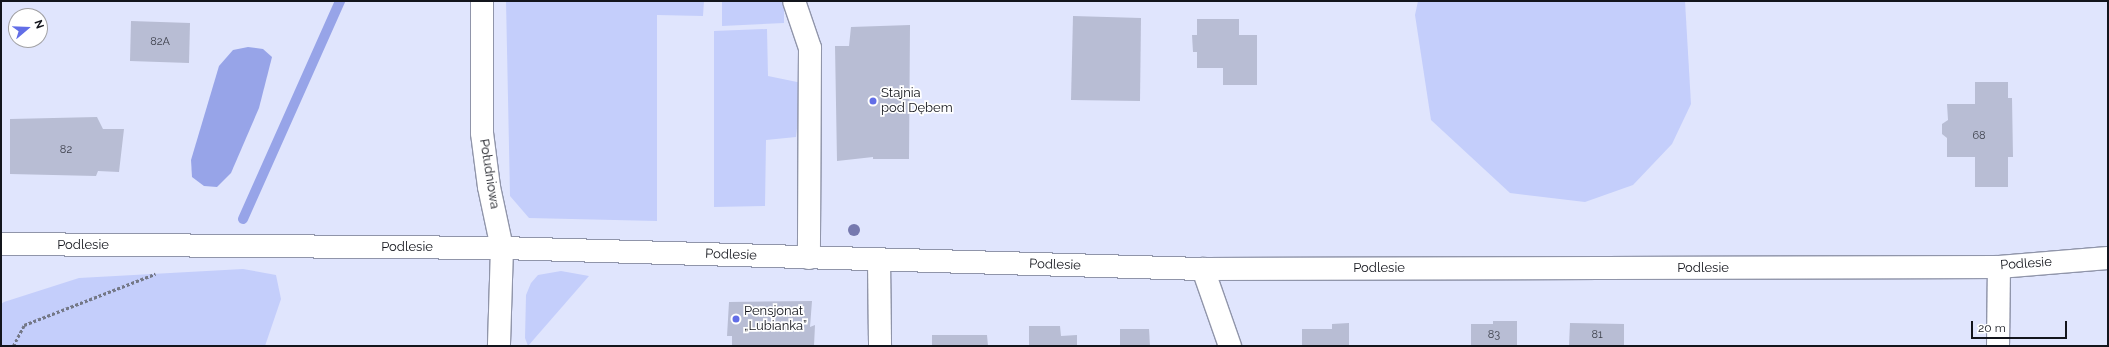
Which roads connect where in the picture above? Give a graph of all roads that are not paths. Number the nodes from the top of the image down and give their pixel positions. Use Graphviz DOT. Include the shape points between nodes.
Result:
graph roads {
  1 [pos="482,1"];
  2 [pos="794,1"];
  3 [pos="1,244"];
  4 [pos="502,248"];
  5 [pos="809,258"];
  6 [pos="2108,258"];
  7 [pos="879,260"];
  8 [pos="1999,266"];
  9 [pos="1203,269"];
  10 [pos="499,346"];
  11 [pos="880,346"];
  12 [pos="1230,346"];
  13 [pos="1998,346"];
  1 -- 4 [label="street, Południowa" via="482,133 489,187"];
  2 -- 5 [label="street" via="810,48"];
  3 -- 4 [label="street, Podlesie"];
  4 -- 5 [label="street, Podlesie"];
  4 -- 10 [label="street, Południowa"];
  5 -- 7 [label="street, Podlesie"];
  6 -- 8 [label="street, Podlesie"];
  7 -- 9 [label="street, Podlesie"];
  7 -- 11 [label="street"];
  8 -- 9 [label="street, Podlesie"];
  8 -- 13 [label="street"];
  9 -- 12 [label="street"];
}
